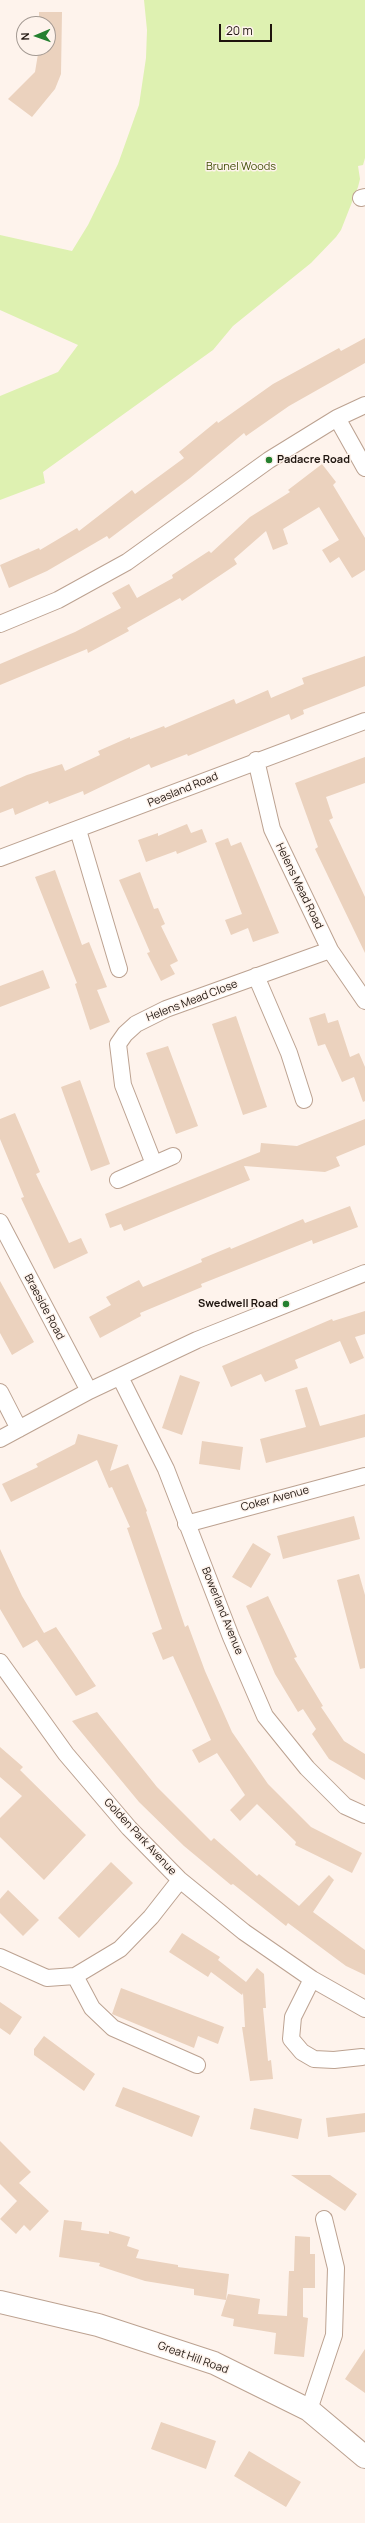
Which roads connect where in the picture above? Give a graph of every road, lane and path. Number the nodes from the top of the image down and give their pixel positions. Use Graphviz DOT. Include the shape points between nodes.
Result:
graph roads {
  1 [pos="365,405"];
  2 [pos="337,418"];
  3 [pos="365,468"];
  4 [pos="0,624"];
  5 [pos="365,721"];
  6 [pos="256,760"];
  7 [pos="78,830"];
  8 [pos="0,858"];
  9 [pos="330,950"];
  10 [pos="119,969"];
  11 [pos="256,976"];
  12 [pos="365,1001"];
  13 [pos="304,1100"];
  14 [pos="173,1156"];
  15 [pos="154,1164"];
  16 [pos="118,1180"];
  17 [pos="0,1222"];
  18 [pos="365,1273"];
  19 [pos="120,1377"];
  20 [pos="89,1391"];
  21 [pos="0,1392"];
  22 [pos="19,1429"];
  23 [pos="0,1439"];
  24 [pos="365,1476"];
  25 [pos="186,1524"];
  26 [pos="0,1662"];
  27 [pos="365,1815"];
  28 [pos="180,1880"];
  29 [pos="0,1957"];
  30 [pos="75,1976"];
  31 [pos="312,1979"];
  32 [pos="365,2009"];
  33 [pos="362,2057"];
  34 [pos="197,2065"];
  35 [pos="324,2219"];
  36 [pos="0,2302"];
  37 [pos="309,2410"];
  38 [pos="365,2457"];
  1 -- 2 [label="street"];
  2 -- 3 [label="street"];
  2 -- 4 [label="street" via="269,460 127,562 58,600"];
  5 -- 6 [label="street, Peasland Road"];
  6 -- 7 [label="street, Peasland Road"];
  6 -- 9 [label="street, Helens Mead Road" via="272,829"];
  7 -- 8 [label="street, Peasland Road"];
  7 -- 10 [label="street"];
  9 -- 11 [label="street, Helens Mead Close"];
  9 -- 12 [label="street, Helens Mead Road"];
  11 -- 13 [label="street" via="289,1053"];
  11 -- 15 [label="street, Helens Mead Close" via="166,1009 136,1024 118,1044 123,1085"];
  14 -- 15 [label="street"];
  15 -- 16 [label="street"];
  17 -- 20 [label="street, Braeside Road"];
  18 -- 19 [label="street" via="197,1340"];
  19 -- 20 [label="street"];
  19 -- 25 [label="street, Bowerland Avenue" via="166,1469"];
  20 -- 22 [label="street"];
  21 -- 22 [label="street"];
  22 -- 23 [label="street"];
  24 -- 25 [label="street, Coker Avenue"];
  25 -- 27 [label="street, Bowerland Avenue" via="265,1716 307,1768 345,1806"];
  26 -- 28 [label="street, Golden Park Avenue" via="66,1754 129,1828"];
  28 -- 30 [label="street" via="152,1917 120,1948"];
  28 -- 31 [label="street, Golden Park Avenue" via="244,1932"];
  29 -- 30 [label="street" via="47,1978"];
  30 -- 34 [label="street" via="92,2008 113,2028"];
  31 -- 32 [label="street, Golden Park Avenue"];
  31 -- 33 [label="street" via="293,2017 291,2039 302,2052 314,2059"];
  35 -- 37 [label="street" via="336,2268 334,2335"];
  36 -- 37 [label="street, Great Hill Road" via="98,2325 214,2363"];
  37 -- 38 [label="street, Great Hill Road"];
}
